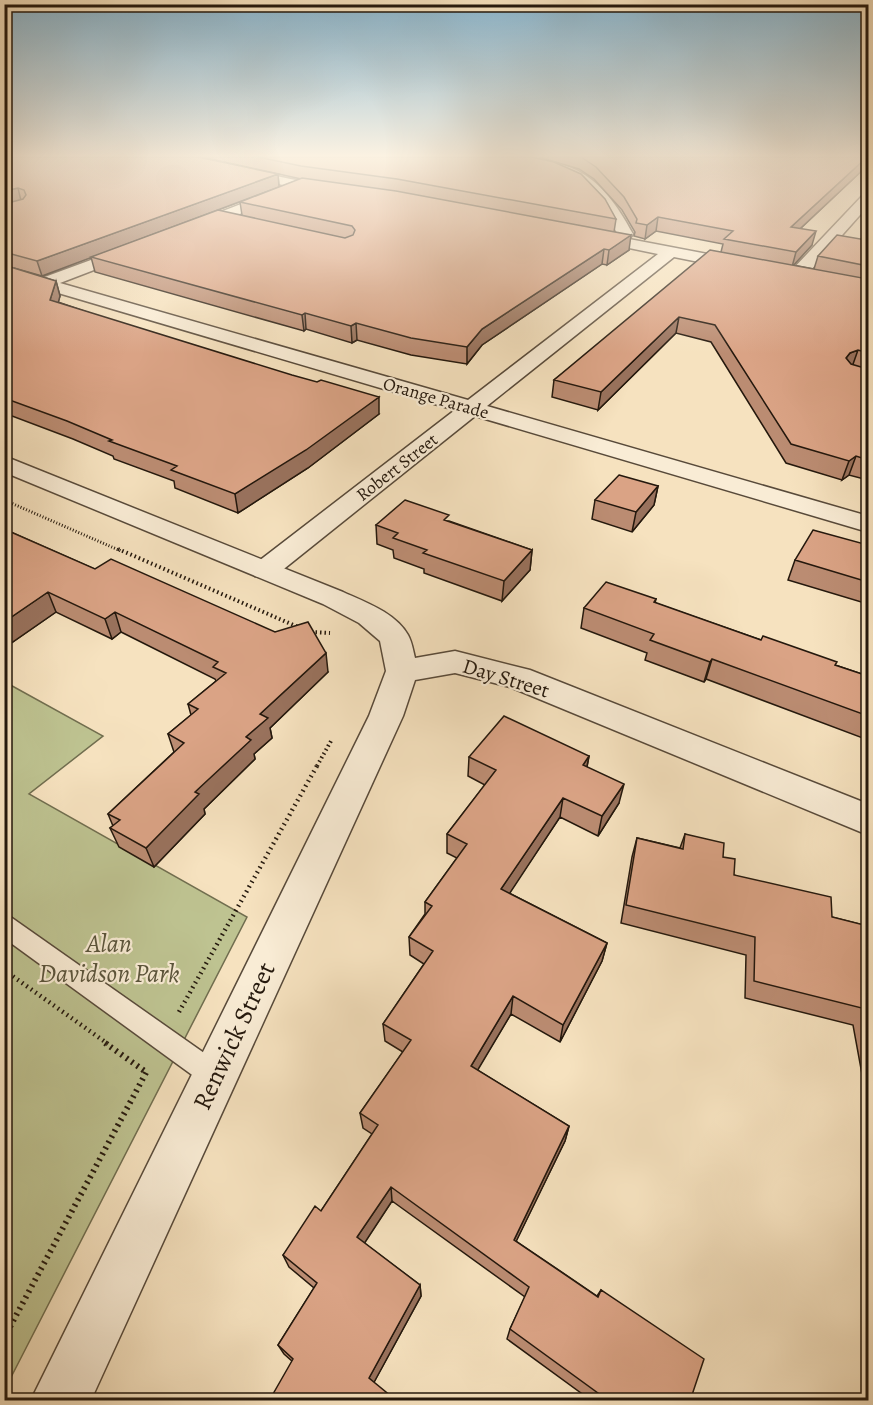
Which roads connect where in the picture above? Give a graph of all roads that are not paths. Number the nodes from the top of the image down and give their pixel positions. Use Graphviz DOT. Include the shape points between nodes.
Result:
graph roads {
  1 [pos="205,223"];
  2 [pos="619,223"];
  3 [pos="843,223"];
  4 [pos="572,232"];
  5 [pos="176,233"];
  6 [pos="618,241"];
  7 [pos="154,242"];
  8 [pos="670,252"];
  9 [pos="762,269"];
  10 [pos="4,272"];
  11 [pos="817,280"];
  12 [pos="44,283"];
  13 [pos="471,409"];
  14 [pos="4,463"];
  15 [pos="868,524"];
  16 [pos="265,570"];
  17 [pos="402,670"];
  18 [pos="868,820"];
  19 [pos="4,925"];
  20 [pos="215,1076"];
  21 [pos="61,1401"];
  1 -- 5 [label="street"];
  2 -- 6 [label="street" via="625,234"];
  3 -- 11 [label="street" via="791,275"];
  4 -- 6 [label="street"];
  6 -- 8 [label="street"];
  7 -- 12 [label="street"];
  8 -- 9 [label="street"];
  8 -- 13 [label="street, Robert Street"];
  10 -- 12 [label="street, Orange Parade"];
  12 -- 13 [label="street, Orange Parade"];
  13 -- 15 [label="street, Orange Parade"];
  13 -- 16 [label="street, Robert Street"];
  14 -- 16 [label="street"];
  16 -- 17 [label="street" via="370,616 394,637"];
  17 -- 18 [label="street, Day Street" via="455,662 519,678"];
  17 -- 20 [label="street, Renwick Street" via="386,716"];
  19 -- 20 [label="lane"];
  20 -- 21 [label="street, Renwick Street"];
}
